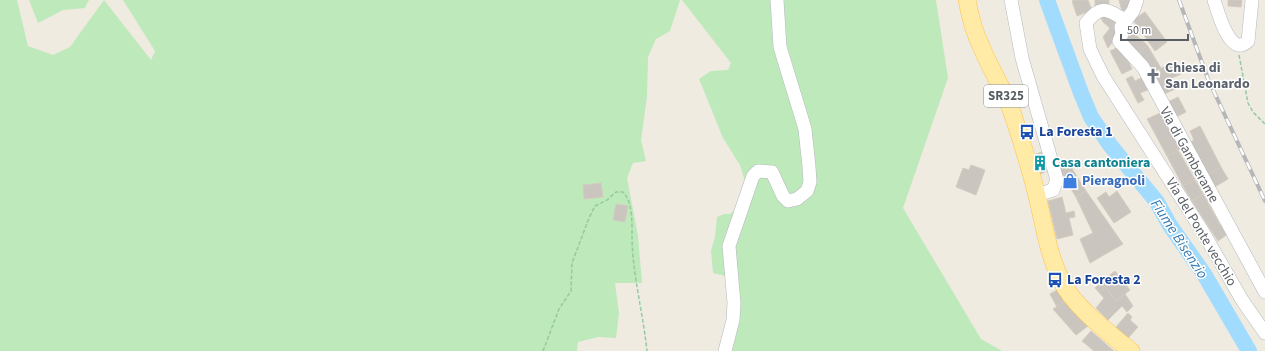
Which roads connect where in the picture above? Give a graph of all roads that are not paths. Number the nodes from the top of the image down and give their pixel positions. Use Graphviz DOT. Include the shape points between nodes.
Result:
graph roads {
  1 [pos="777,0"];
  2 [pos="967,0"];
  3 [pos="1011,0"];
  4 [pos="1137,0"];
  5 [pos="1214,0"];
  6 [pos="1252,0"];
  7 [pos="1125,20"];
  8 [pos="1037,195"];
  9 [pos="1265,292"];
  10 [pos="1265,333"];
  11 [pos="725,351"];
  12 [pos="1131,351"];
  1 -- 11 [label="street" via="780,46 805,129 810,182 807,191 797,199 788,201 772,172 758,171 753,176 729,246 734,303 733,320"];
  2 -- 8 [label="main road, SR325" via="973,28 1014,116"];
  3 -- 8 [label="street" via="1022,58 1057,180 1053,190"];
  4 -- 7 [label="street, Via di Gamberame" via="1133,11"];
  5 -- 6 [label="street" via="1224,28 1238,46 1248,41"];
  7 -- 9 [label="street, Via di Gamberame" via="1119,41 1142,67"];
  7 -- 10 [label="street, Via del Ponte vecchio" via="1110,10 1101,10 1094,13 1086,22 1090,49 1095,62"];
  8 -- 12 [label="main road, SR325" via="1046,236 1061,280 1068,292 1100,325"];
}
